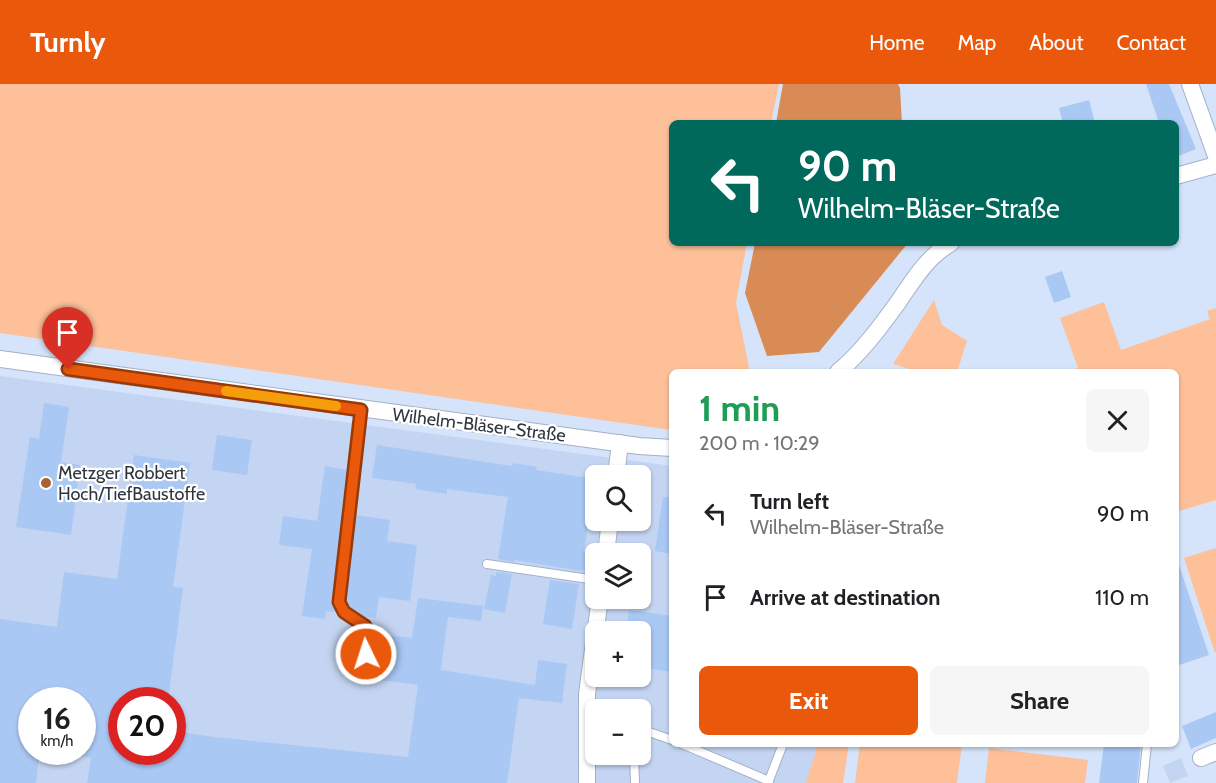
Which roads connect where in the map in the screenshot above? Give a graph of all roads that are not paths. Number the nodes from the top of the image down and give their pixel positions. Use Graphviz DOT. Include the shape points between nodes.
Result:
graph roads {
  1 [pos="1190,84"];
  2 [pos="1216,156"];
  3 [pos="1216,165"];
  4 [pos="1179,175"];
  5 [pos="945,246"];
  6 [pos="0,359"];
  7 [pos="841,369"];
  8 [pos="361,410"];
  9 [pos="620,443"];
  10 [pos="669,448"];
  11 [pos="617,465"];
  12 [pos="487,564"];
  13 [pos="585,577"];
  14 [pos="599,609"];
  15 [pos="364,676"];
  16 [pos="651,733"];
  17 [pos="669,739"];
  18 [pos="689,747"];
  19 [pos="782,747"];
  20 [pos="1147,747"];
  21 [pos="634,765"];
  22 [pos="769,782"];
  23 [pos="587,783"];
  24 [pos="635,783"];
  25 [pos="1143,783"];
  1 -- 2 [label="street"];
  3 -- 4 [label="street"];
  5 -- 7 [label="street" via="918,272 876,333"];
  6 -- 8 [label="street, Wilhelm-Bläser-Straße"];
  8 -- 9 [label="street, Wilhelm-Bläser-Straße"];
  8 -- 15 [label="lane" via="339,602 344,612 369,633"];
  9 -- 10 [label="street, Wilhelm-Bläser-Straße"];
  9 -- 11 [label="street"];
  12 -- 13 [label="lane"];
  14 -- 23 [label="street" via="587,694"];
  16 -- 17 [label="lane"];
  18 -- 22 [label="lane"];
  19 -- 22 [label="lane"];
  20 -- 25 [label="lane"];
  21 -- 24 [label="lane"];
}
